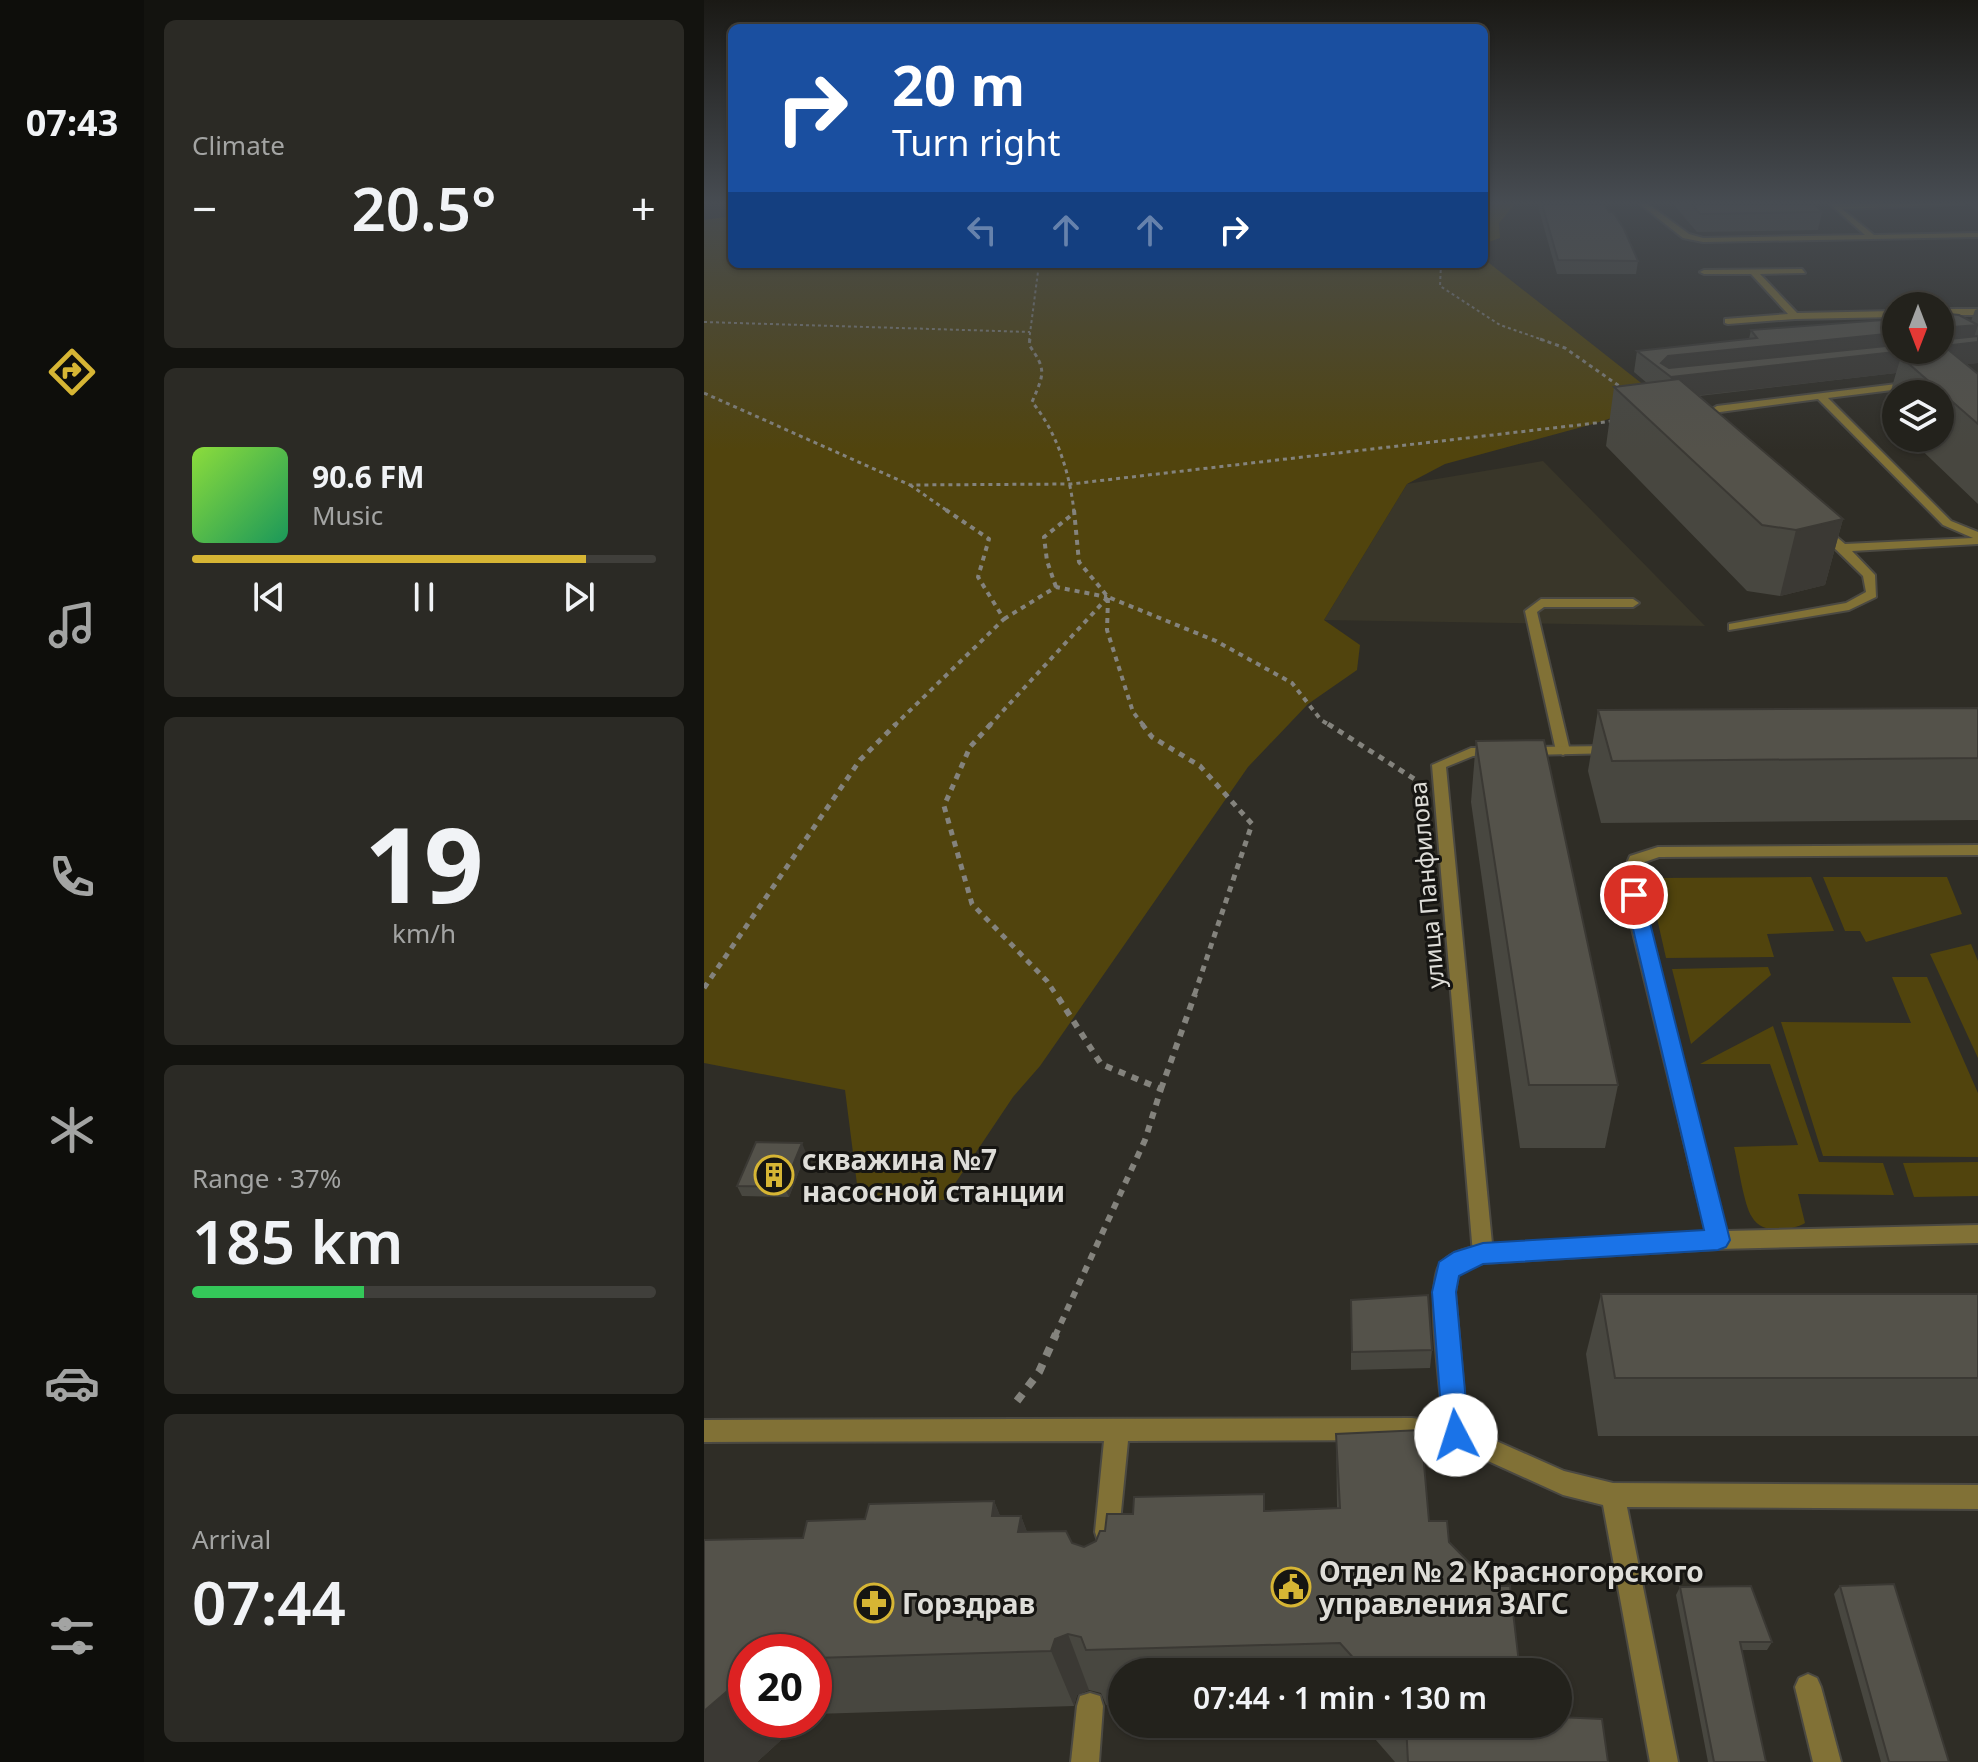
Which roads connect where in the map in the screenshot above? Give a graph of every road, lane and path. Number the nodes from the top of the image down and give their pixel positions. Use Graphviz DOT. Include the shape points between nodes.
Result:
graph roads {
  1 [pos="1036,286"];
  2 [pos="1440,286"];
  3 [pos="1767,286"];
  4 [pos="1954,312"];
  5 [pos="1978,312"];
  6 [pos="1882,314"];
  7 [pos="1795,316"];
  8 [pos="1728,321"];
  9 [pos="704,322"];
  10 [pos="1030,332"];
  11 [pos="1882,389"];
  12 [pos="1626,391"];
  13 [pos="704,393"];
  14 [pos="1820,396"];
  15 [pos="1626,420"];
  16 [pos="1709,428"];
  17 [pos="1071,484"];
  18 [pos="910,485"];
  19 [pos="1074,513"];
  20 [pos="1808,518"];
  21 [pos="1978,538"];
  22 [pos="1842,548"];
  23 [pos="1056,587"];
  24 [pos="1108,597"];
  25 [pos="1633,603"];
  26 [pos="1004,619"];
  27 [pos="1733,627"];
  28 [pos="1627,750"];
  29 [pos="1563,751"];
  30 [pos="1442,796"];
  31 [pos="1978,850"];
  32 [pos="704,988"];
  33 [pos="1161,1089"];
  34 [pos="1978,1234"];
  35 [pos="1718,1240"];
  36 [pos="1483,1254"];
  37 [pos="997,1429"];
  38 [pos="1117,1430"];
  39 [pos="704,1431"];
  40 [pos="1456,1435"];
  41 [pos="1613,1495"];
  42 [pos="1978,1497"];
  43 [pos="1104,1563"];
  44 [pos="1808,1687"];
  45 [pos="1090,1706"];
  46 [pos="1085,1762"];
  47 [pos="1664,1762"];
  48 [pos="1827,1762"];
  1 -- 10 [label="path"];
  2 -- 12 [label="path" via="1500,325 1565,348"];
  3 -- 7 [label="street"];
  4 -- 5 [label="street"];
  6 -- 7 [label="street"];
  7 -- 8 [label="street"];
  9 -- 10 [label="path"];
  10 -- 17 [label="path" via="1029,345 1043,365 1032,402 1046,419"];
  11 -- 14 [label="street"];
  13 -- 18 [label="path"];
  14 -- 16 [label="street" via="1717,409 1698,418"];
  14 -- 21 [label="street" via="1947,523"];
  15 -- 17 [label="path"];
  17 -- 18 [label="path"];
  17 -- 19 [label="path"];
  18 -- 26 [label="path" via="989,539 978,577"];
  19 -- 23 [label="path" via="1044,537"];
  19 -- 24 [label="path" via="1079,562"];
  20 -- 22 [label="street"];
  21 -- 22 [label="street"];
  22 -- 27 [label="street" via="1869,575 1872,594 1849,606"];
  23 -- 24 [label="path"];
  23 -- 26 [label="path"];
  24 -- 30 [label="path" via="1216,641 1292,683 1321,720"];
  24 -- 33 [label="path" via="1107,630 1133,712 1152,737 1200,766 1252,824"];
  24 -- 33 [label="path" via="970,747 944,806 972,904 1047,981 1101,1064"];
  25 -- 29 [label="street" via="1541,603 1531,611"];
  26 -- 32 [label="path" via="860,760"];
  28 -- 29 [label="street, улица Панфилова"];
  29 -- 30 [label="street, улица Панфилова" via="1471,752 1439,765"];
  30 -- 36 [label="street, улица Панфилова"];
  31 -- 35 [label="street" via="1658,852 1636,860 1628,879"];
  33 -- 37 [label="path" via="1145,1140 1039,1372"];
  34 -- 35 [label="street"];
  35 -- 36 [label="street"];
  36 -- 40 [label="street" via="1448,1270 1444,1292"];
  37 -- 38 [label="street"];
  37 -- 39 [label="street"];
  38 -- 40 [label="street" via="1412,1429"];
  38 -- 43 [label="street"];
  40 -- 41 [label="street" via="1563,1483"];
  41 -- 42 [label="street"];
  41 -- 47 [label="street"];
  44 -- 48 [label="street"];
  45 -- 46 [label="street"];
}
